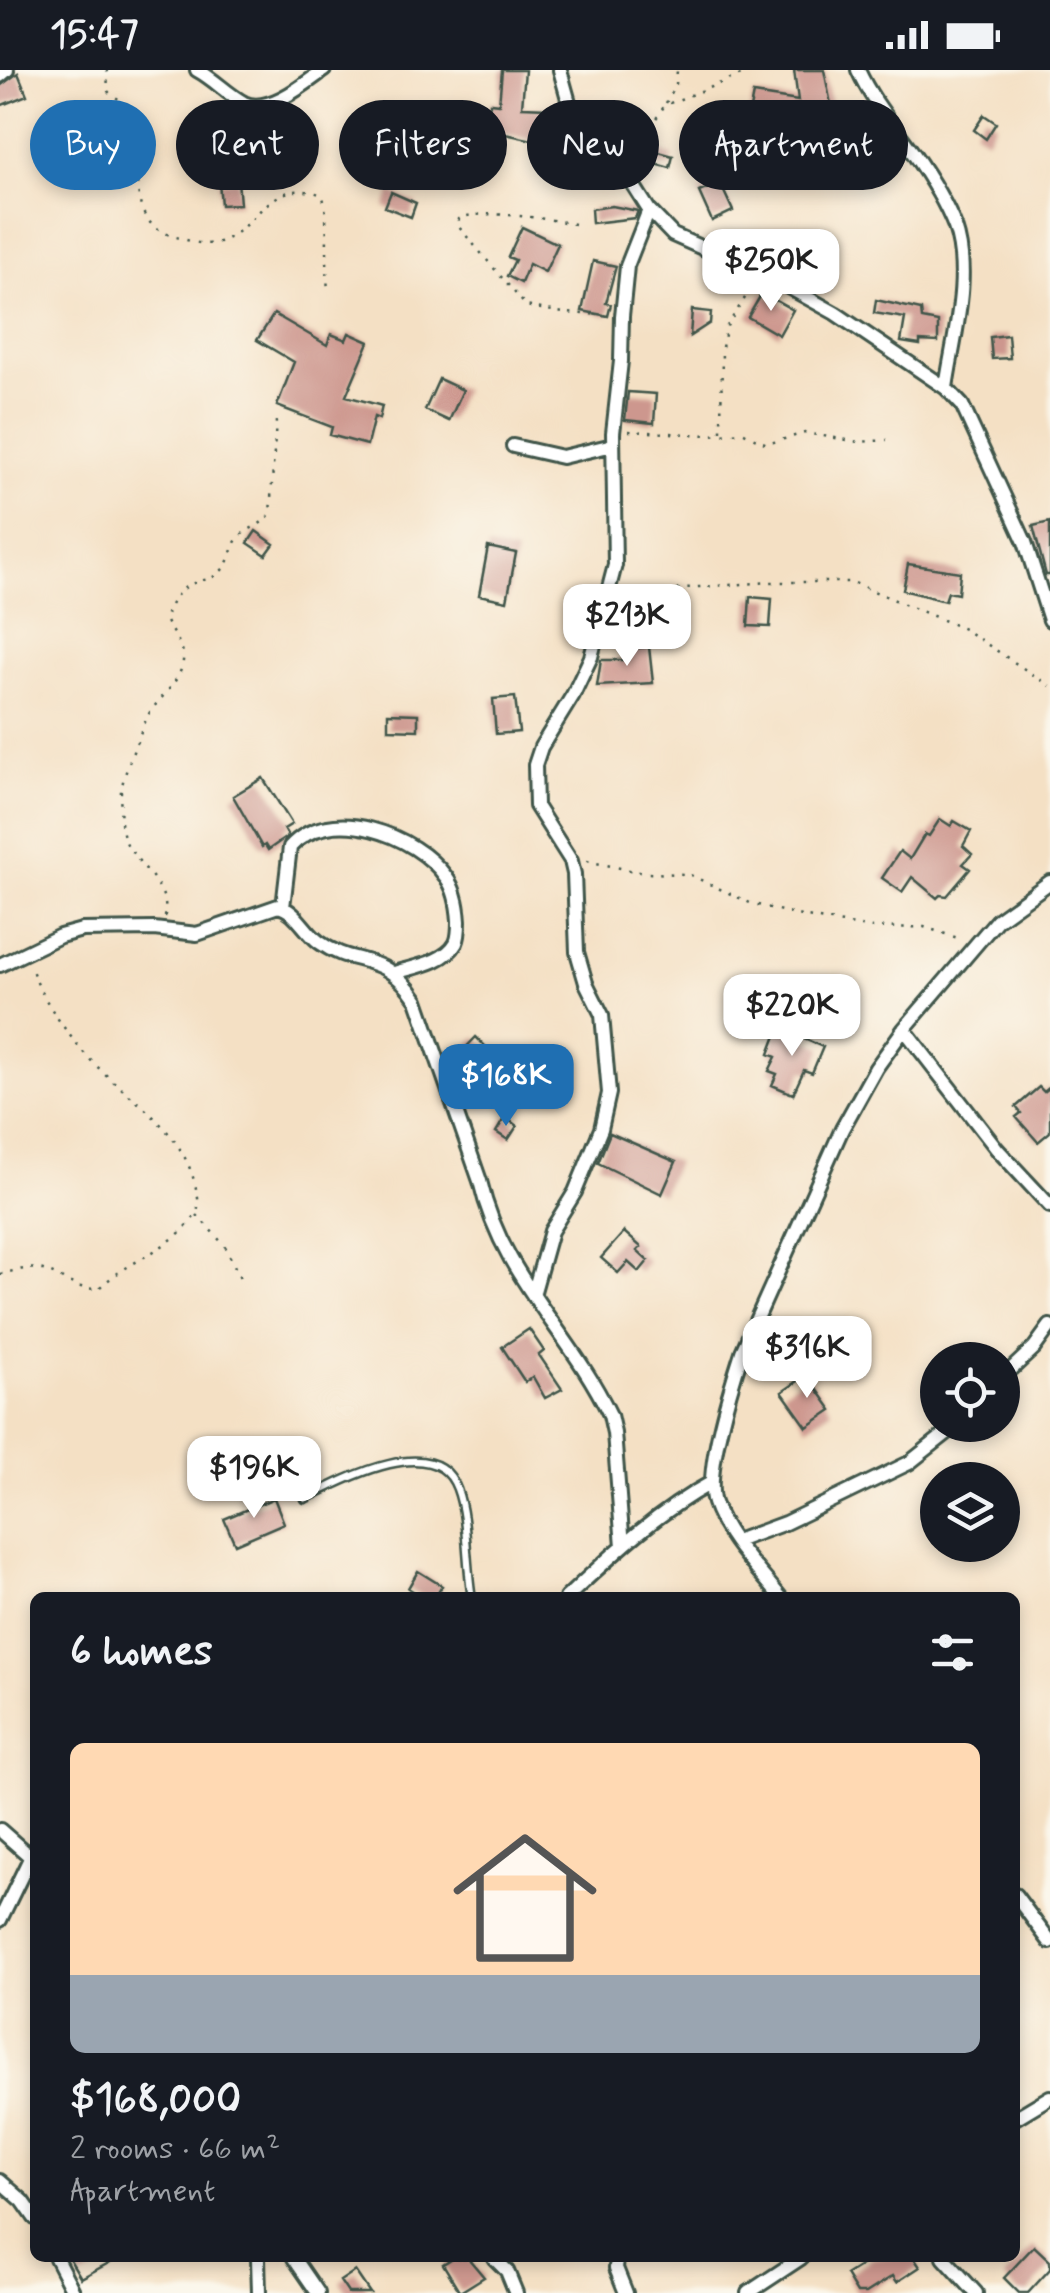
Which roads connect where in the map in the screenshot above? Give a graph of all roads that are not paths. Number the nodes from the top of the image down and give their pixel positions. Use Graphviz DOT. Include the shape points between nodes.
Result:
graph roads {
  1 [pos="6,70"];
  2 [pos="197,70"];
  3 [pos="324,70"];
  4 [pos="560,70"];
  5 [pos="858,70"];
  6 [pos="0,76"];
  7 [pos="648,210"];
  8 [pos="946,388"];
  9 [pos="613,439"];
  10 [pos="514,446"];
  11 [pos="1050,620"];
  12 [pos="1050,882"];
  13 [pos="284,907"];
  14 [pos="0,965"];
  15 [pos="394,973"];
  16 [pos="904,1029"];
  17 [pos="1050,1206"];
  18 [pos="534,1295"];
  19 [pos="1050,1326"];
  20 [pos="1020,1361"];
  21 [pos="935,1442"];
  22 [pos="711,1482"];
  23 [pos="305,1499"];
  24 [pos="736,1541"];
  25 [pos="623,1546"];
  26 [pos="471,1592"];
  27 [pos="573,1592"];
  28 [pos="776,1592"];
  29 [pos="0,1830"];
  30 [pos="30,1853"];
  31 [pos="30,1860"];
  32 [pos="17,1882"];
  33 [pos="0,1890"];
  34 [pos="1020,1903"];
  35 [pos="0,1920"];
  36 [pos="1050,1942"];
  37 [pos="1050,2096"];
  38 [pos="1020,2115"];
  39 [pos="0,2181"];
  40 [pos="29,2201"];
  41 [pos="58,2262"];
  42 [pos="258,2262"];
  43 [pos="297,2262"];
  44 [pos="498,2262"];
  45 [pos="617,2262"];
  46 [pos="795,2262"];
  47 [pos="948,2262"];
  48 [pos="74,2293"];
  49 [pos="259,2293"];
  50 [pos="318,2293"];
  51 [pos="516,2293"];
  52 [pos="626,2293"];
  53 [pos="749,2293"];
  54 [pos="976,2293"];
  1 -- 6 [label="street"];
  2 -- 3 [label="street" via="257,107"];
  4 -- 7 [label="street" via="575,124 623,169"];
  5 -- 8 [label="street" via="955,229 960,288"];
  7 -- 8 [label="street" via="673,235 835,313"];
  7 -- 9 [label="street" via="627,266"];
  8 -- 11 [label="street" via="962,405 1024,542"];
  9 -- 10 [label="street" via="562,457"];
  9 -- 18 [label="street" via="617,544 609,586 590,657 535,765 536,806 571,861 577,952 605,1028 608,1105 574,1192 551,1230"];
  12 -- 16 [label="street" via="997,920"];
  13 -- 14 [label="street" via="198,934 82,930"];
  13 -- 15 [label="street" via="320,943"];
  13 -- 15 [label="street" via="290,847 314,828 344,825 417,849 447,878 459,930 445,954"];
  15 -- 18 [label="street" via="417,1000 487,1211"];
  16 -- 17 [label="street"];
  16 -- 22 [label="street" via="842,1128 759,1310 732,1382"];
  18 -- 25 [label="street" via="610,1415"];
  19 -- 20 [label="street"];
  21 -- 24 [label="street" via="909,1462"];
  22 -- 24 [label="street" via="714,1502"];
  22 -- 25 [label="street"];
  23 -- 26 [label="lane" via="385,1464 411,1461 442,1469 457,1489"];
  24 -- 28 [label="street"];
  25 -- 27 [label="street"];
  29 -- 30 [label="street"];
  31 -- 32 [label="street"];
  32 -- 33 [label="street"];
  32 -- 35 [label="street"];
  34 -- 36 [label="street"];
  37 -- 38 [label="street"];
  39 -- 40 [label="street"];
  41 -- 48 [label="street"];
  42 -- 49 [label="street"];
  43 -- 50 [label="street"];
  44 -- 51 [label="street"];
  45 -- 52 [label="street"];
  46 -- 53 [label="street"];
  47 -- 54 [label="street"];
}
